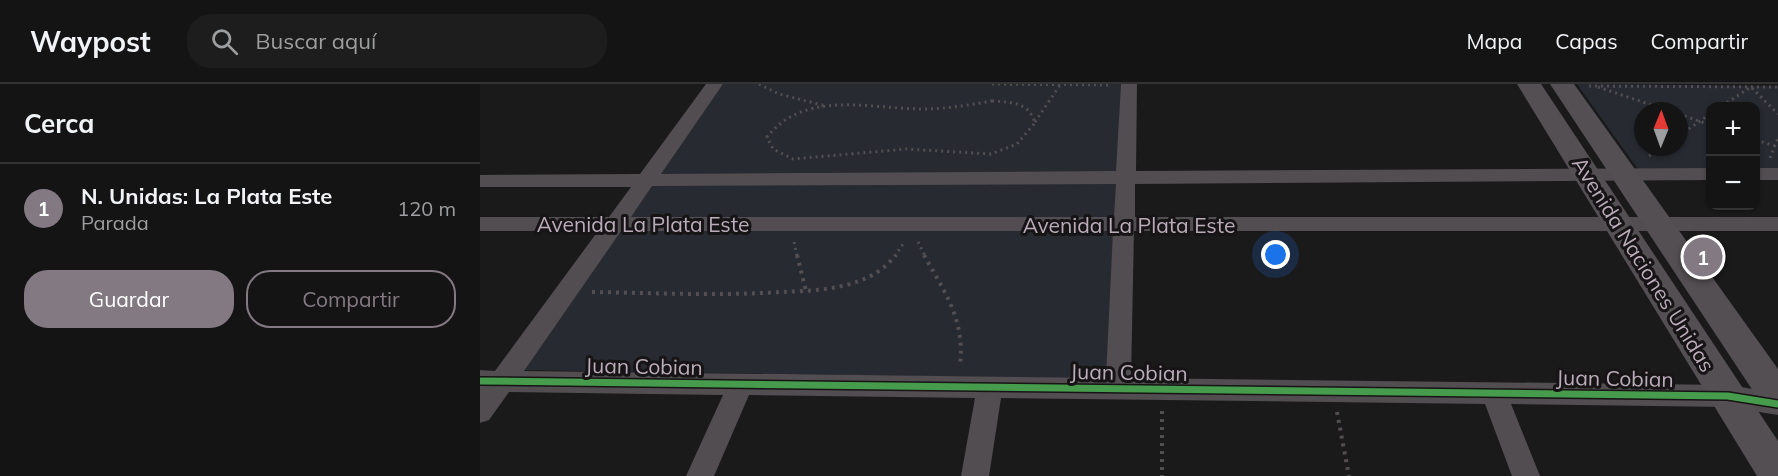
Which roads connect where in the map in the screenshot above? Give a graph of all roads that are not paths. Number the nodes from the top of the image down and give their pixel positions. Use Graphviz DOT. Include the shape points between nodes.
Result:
graph roads {
  1 [pos="715,84"];
  2 [pos="1530,84"];
  3 [pos="1123,85"];
  4 [pos="1572,85"];
  5 [pos="1706,174"];
  6 [pos="1587,175"];
  7 [pos="1624,175"];
  8 [pos="1126,176"];
  9 [pos="646,180"];
  10 [pos="480,181"];
  11 [pos="480,224"];
  12 [pos="615,224"];
  13 [pos="1619,224"];
  14 [pos="1658,224"];
  15 [pos="1778,224"];
  16 [pos="1124,225"];
  17 [pos="491,381"];
  18 [pos="741,383"];
  19 [pos="990,387"];
  20 [pos="1118,389"];
  21 [pos="1494,393"];
  22 [pos="1728,396"];
  23 [pos="1778,398"];
  24 [pos="1778,404"];
  25 [pos="480,411"];
  26 [pos="1778,475"];
  27 [pos="700,476"];
  28 [pos="975,476"];
  29 [pos="1526,476"];
  1 -- 9 [label="street"];
  2 -- 6 [label="main road, Avenida Naciones Unidas"];
  3 -- 8 [label="street"];
  4 -- 7 [label="main road, Avenida Naciones Unidas"];
  5 -- 7 [label="street, Avenida La Plata Este"];
  6 -- 7 [label="street, Avenida La Plata Este"];
  6 -- 8 [label="street, Avenida La Plata Este"];
  6 -- 13 [label="main road, Avenida Naciones Unidas"];
  7 -- 14 [label="main road, Avenida Naciones Unidas"];
  8 -- 9 [label="street, Avenida La Plata Este"];
  8 -- 16 [label="street"];
  9 -- 10 [label="street, Avenida La Plata Este"];
  9 -- 12 [label="street"];
  11 -- 12 [label="street, Avenida La Plata Este"];
  12 -- 16 [label="street, Avenida La Plata Este"];
  12 -- 17 [label="street"];
  13 -- 14 [label="street, Avenida La Plata Este"];
  13 -- 16 [label="street, Avenida La Plata Este"];
  13 -- 22 [label="main road, Avenida Naciones Unidas"];
  14 -- 15 [label="street, Avenida La Plata Este"];
  14 -- 23 [label="main road, Avenida Naciones Unidas"];
  16 -- 20 [label="street"];
  17 -- 18 [label="street, Juan Cobian"];
  17 -- 25 [label="street"];
  18 -- 19 [label="street, Juan Cobian"];
  18 -- 27 [label="street"];
  19 -- 20 [label="street, Juan Cobian"];
  19 -- 28 [label="street"];
  20 -- 21 [label="street, Juan Cobian"];
  21 -- 22 [label="street, Juan Cobian"];
  21 -- 29 [label="street"];
  22 -- 24 [label="street, Juan Cobian"];
  22 -- 26 [label="main road, Avenida Naciones Unidas"];
}
